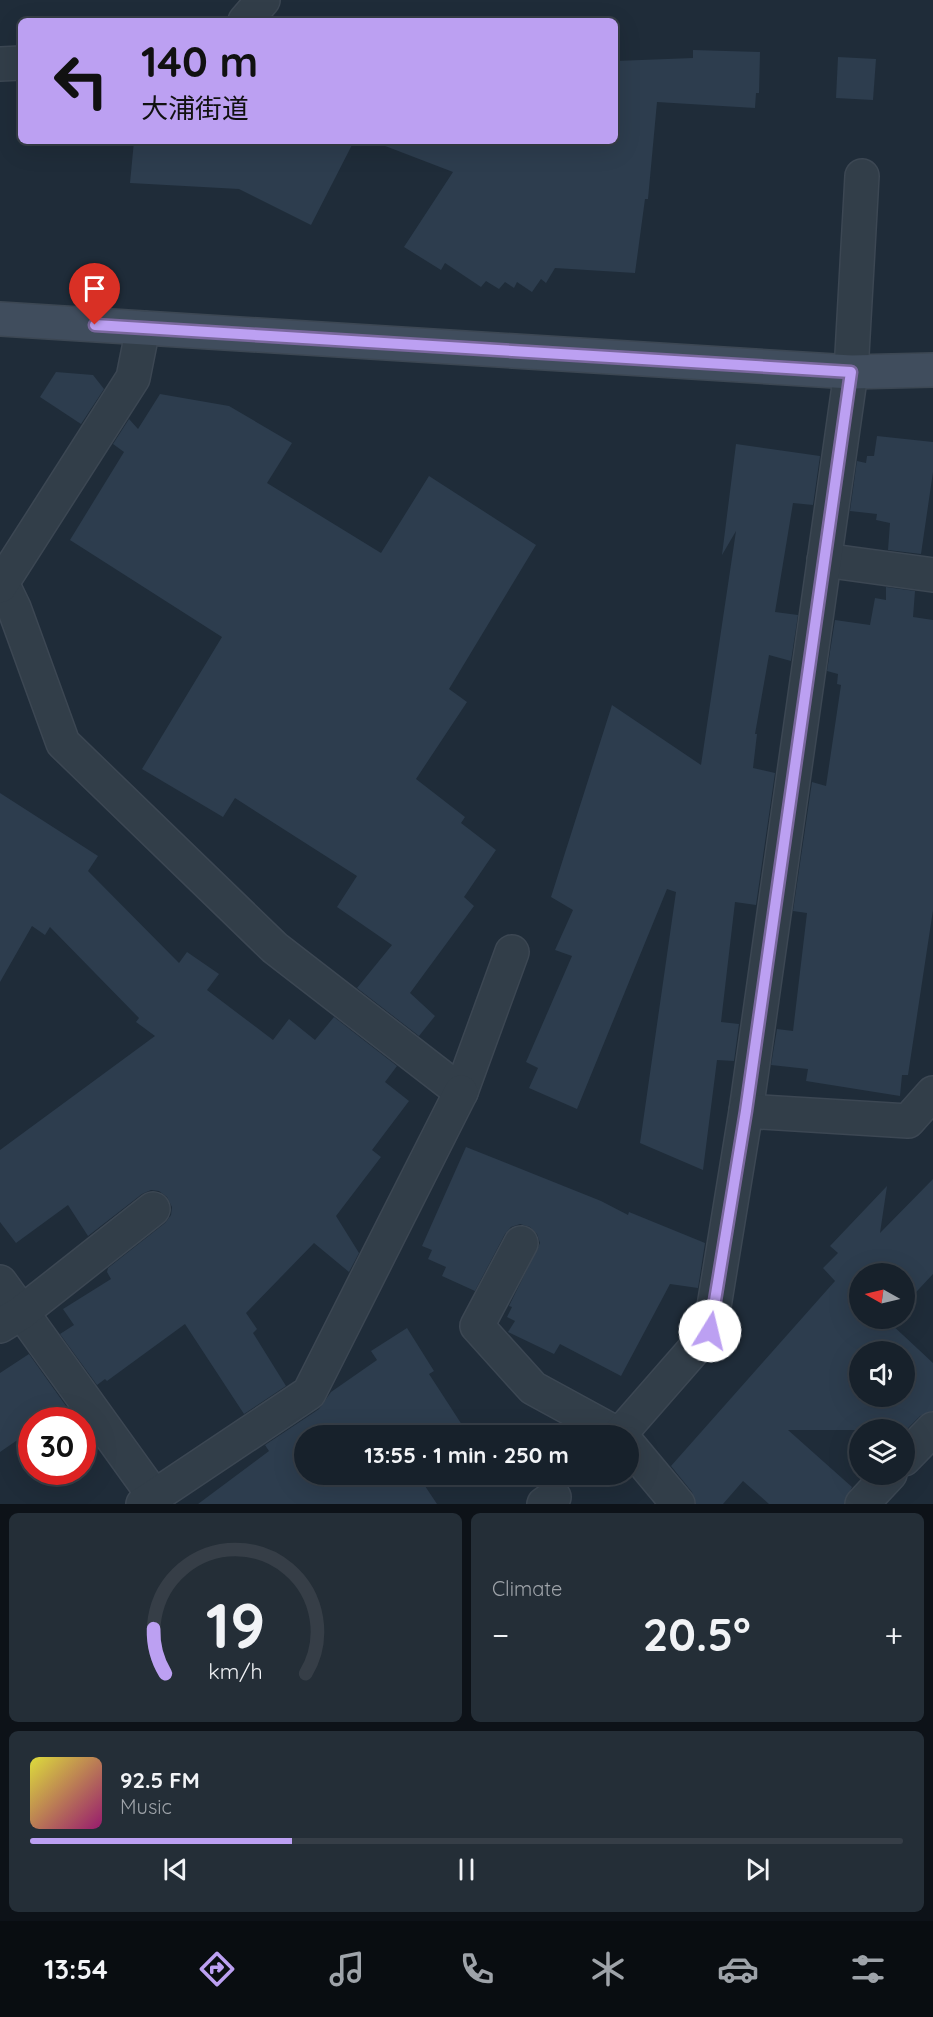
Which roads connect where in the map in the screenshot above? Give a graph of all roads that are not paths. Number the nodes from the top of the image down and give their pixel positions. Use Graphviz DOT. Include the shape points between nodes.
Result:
graph roads {
  1 [pos="263,0"];
  2 [pos="248,18"];
  3 [pos="18,63"];
  4 [pos="0,64"];
  5 [pos="862,176"];
  6 [pos="0,319"];
  7 [pos="143,328"];
  8 [pos="933,370"];
  9 [pos="851,372"];
  10 [pos="824,560"];
  11 [pos="933,575"];
  12 [pos="1,584"];
  13 [pos="512,952"];
  14 [pos="461,1092"];
  15 [pos="933,1093"];
  16 [pos="746,1111"];
  17 [pos="153,1209"];
  18 [pos="521,1244"];
  19 [pos="0,1282"];
  20 [pos="11,1320"];
  21 [pos="600,1425"];
  22 [pos="634,1425"];
  23 [pos="933,1429"];
  24 [pos="915,1448"];
  25 [pos="639,1457"];
  26 [pos="880,1485"];
  27 [pos="148,1500"];
  28 [pos="678,1504"];
  29 [pos="862,1504"];
  1 -- 2 [label="street"];
  3 -- 4 [label="street"];
  5 -- 9 [label="street"];
  6 -- 7 [label="street"];
  7 -- 9 [label="street"];
  7 -- 12 [label="street" via="133,378"];
  8 -- 9 [label="street"];
  9 -- 10 [label="street"];
  10 -- 11 [label="street"];
  10 -- 16 [label="street"];
  12 -- 14 [label="street" via="14,608 63,743 275,948"];
  13 -- 14 [label="street"];
  14 -- 27 [label="street" via="309,1394"];
  15 -- 16 [label="street" via="908,1121"];
  16 -- 22 [label="street" via="710,1331"];
  17 -- 20 [label="street"];
  18 -- 21 [label="street" via="477,1326 533,1388"];
  19 -- 20 [label="street"];
  20 -- 27 [label="street"];
  23 -- 24 [label="street"];
  25 -- 28 [label="street"];
  26 -- 29 [label="street"];
}
